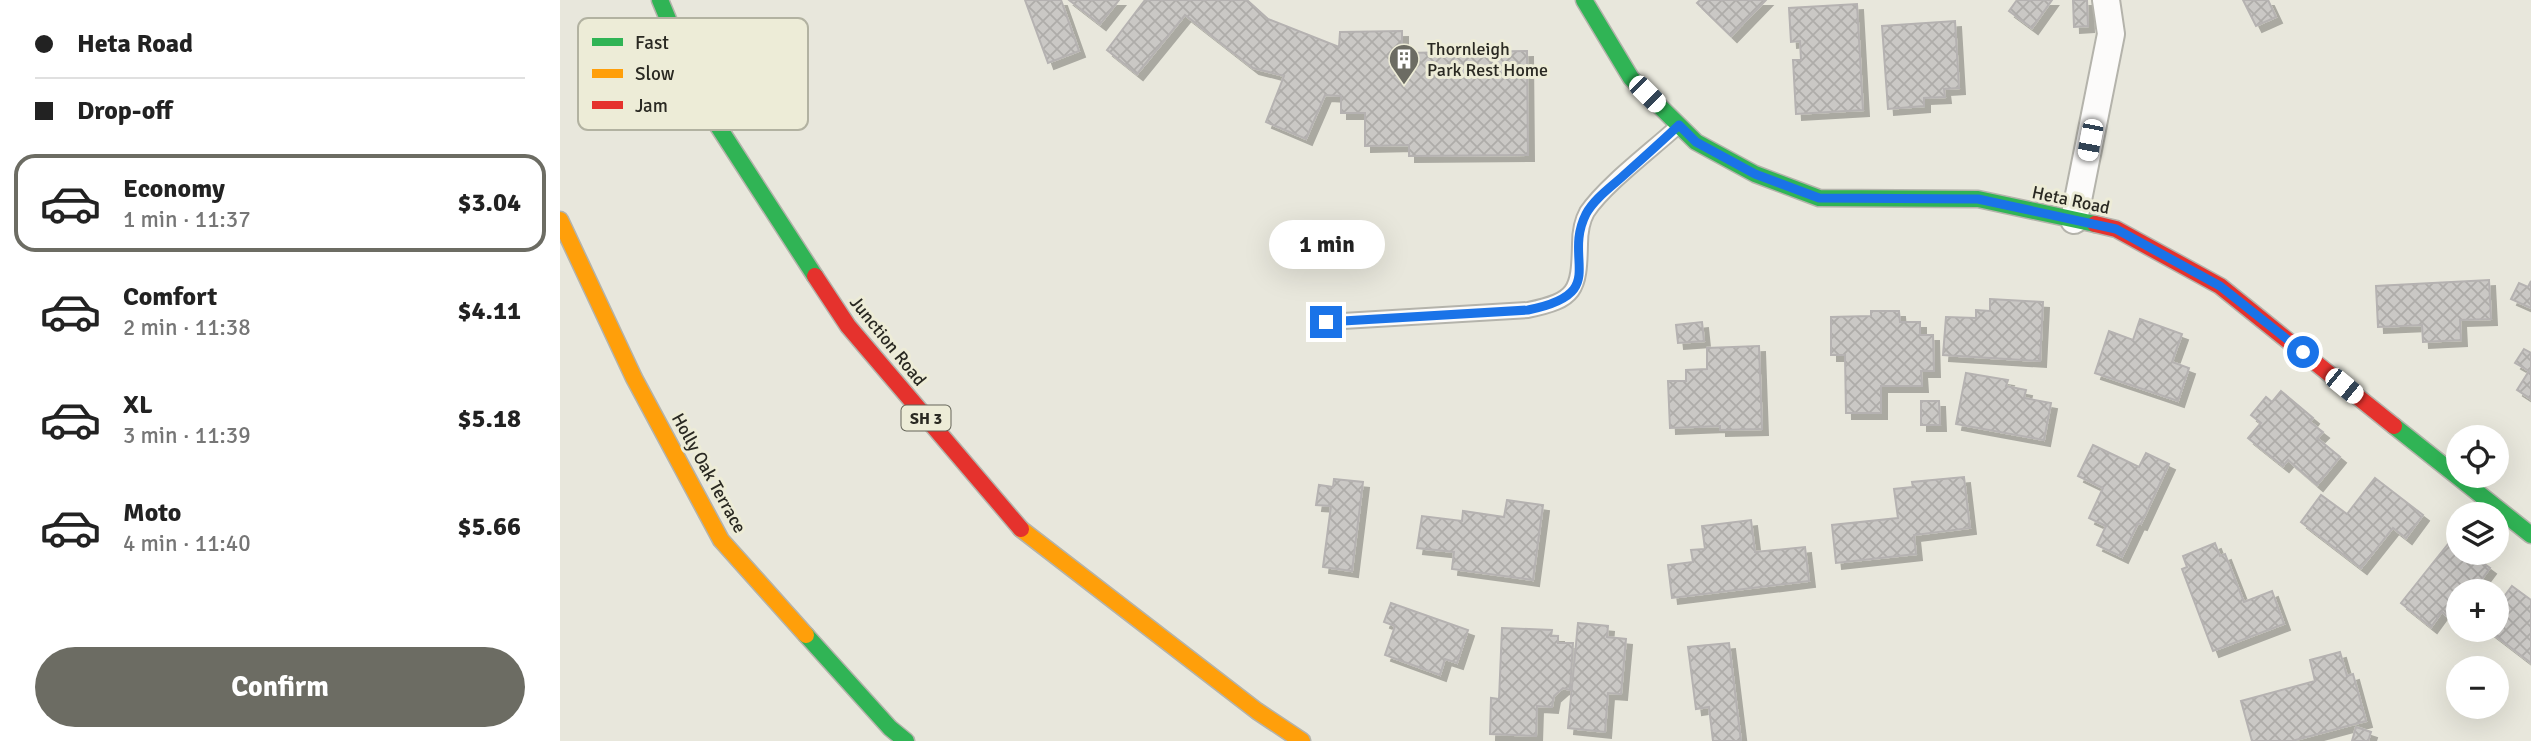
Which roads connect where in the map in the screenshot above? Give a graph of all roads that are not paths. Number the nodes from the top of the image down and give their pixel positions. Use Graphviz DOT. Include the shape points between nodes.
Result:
graph roads {
  1 [pos="660,0"];
  2 [pos="1584,0"];
  3 [pos="2106,0"];
  4 [pos="668,18"];
  5 [pos="1679,125"];
  6 [pos="721,130"];
  7 [pos="560,220"];
  8 [pos="2074,220"];
  9 [pos="1326,322"];
  10 [pos="2531,535"];
  11 [pos="906,741"];
  12 [pos="1302,741"];
  1 -- 4 [label="main road, Junction Road / SH 3"];
  2 -- 5 [label="main road, Heta Road" via="1631,78"];
  3 -- 8 [label="street" via="2111,34"];
  5 -- 8 [label="main road, Heta Road" via="1696,142 1755,174 1819,198 1978,199"];
  5 -- 9 [label="lane" via="1586,214 1580,233 1580,274 1572,293 1553,305"];
  6 -- 12 [label="main road, Junction Road / SH 3" via="848,326 1017,526"];
  7 -- 11 [label="main road, Holly Oak Terrace" via="635,379 721,540"];
  8 -- 10 [label="main road, Heta Road" via="2116,229 2220,286"];
}
